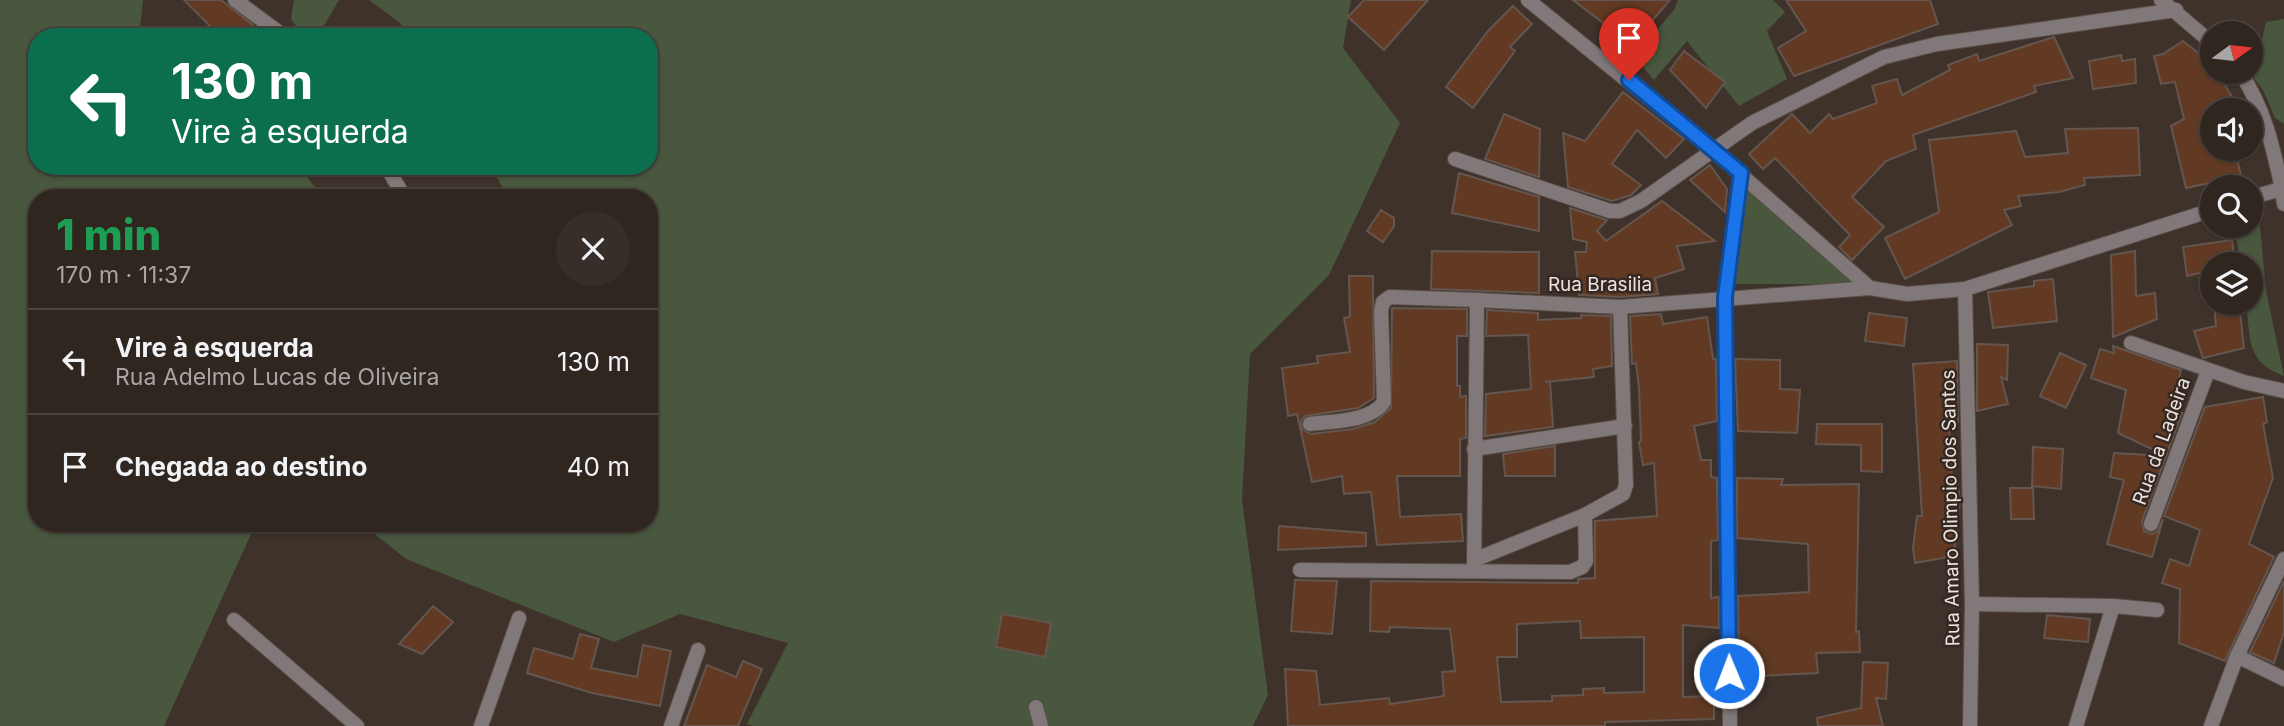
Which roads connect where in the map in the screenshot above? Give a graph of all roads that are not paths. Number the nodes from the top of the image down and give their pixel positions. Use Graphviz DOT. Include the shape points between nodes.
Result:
graph roads {
  1 [pos="235,0"];
  2 [pos="1528,0"];
  3 [pos="2161,0"];
  4 [pos="2176,10"];
  5 [pos="273,28"];
  6 [pos="2200,32"];
  7 [pos="2248,84"];
  8 [pos="1714,151"];
  9 [pos="1455,159"];
  10 [pos="1741,173"];
  11 [pos="2283,188"];
  12 [pos="2263,194"];
  13 [pos="2284,204"];
  14 [pos="2200,214"];
  15 [pos="1870,288"];
  16 [pos="1965,289"];
  17 [pos="1725,297"];
  18 [pos="1477,300"];
  19 [pos="1620,307"];
  20 [pos="2131,343"];
  21 [pos="2208,371"];
  22 [pos="2284,391"];
  23 [pos="1310,424"];
  24 [pos="1625,426"];
  25 [pos="1474,449"];
  26 [pos="1585,515"];
  27 [pos="2151,524"];
  28 [pos="2284,559"];
  29 [pos="1474,566"];
  30 [pos="1300,570"];
  31 [pos="1972,604"];
  32 [pos="2113,606"];
  33 [pos="2157,610"];
  34 [pos="519,618"];
  35 [pos="234,620"];
  36 [pos="698,650"];
  37 [pos="2237,656"];
  38 [pos="2284,679"];
  39 [pos="1036,707"];
  40 [pos="357,726"];
  41 [pos="481,726"];
  42 [pos="671,726"];
  43 [pos="1041,726"];
  44 [pos="1726,726"];
  45 [pos="1970,726"];
  46 [pos="2076,726"];
  47 [pos="2211,726"];
  1 -- 5 [label="street"];
  2 -- 8 [label="street"];
  3 -- 4 [label="street"];
  4 -- 6 [label="street"];
  4 -- 8 [label="street" via="1937,44 1884,57 1775,110"];
  7 -- 11 [label="street" via="2269,129"];
  8 -- 9 [label="street" via="1620,211"];
  8 -- 10 [label="street"];
  10 -- 15 [label="street"];
  10 -- 17 [label="street"];
  11 -- 12 [label="street"];
  11 -- 13 [label="street"];
  14 -- 16 [label="street, Rua Brasilia"];
  15 -- 16 [label="street, Rua Brasilia" via="1907,294"];
  15 -- 17 [label="street, Rua Brasilia"];
  16 -- 31 [label="street, Rua Amaro Olimpio dos Santos"];
  17 -- 19 [label="street, Rua Brasilia"];
  17 -- 44 [label="street"];
  18 -- 19 [label="street, Rua Brasilia"];
  18 -- 23 [label="street, Rua Brasilia" via="1390,296 1381,311 1384,402 1367,415"];
  18 -- 25 [label="street"];
  19 -- 24 [label="street"];
  20 -- 21 [label="street, Rua da Ladeira"];
  21 -- 22 [label="street, Rua da Ladeira"];
  21 -- 27 [label="street, Rua da Ladeira"];
  24 -- 25 [label="street"];
  24 -- 26 [label="street" via="1623,494"];
  25 -- 29 [label="street"];
  26 -- 29 [label="street"];
  26 -- 29 [label="street" via="1586,561 1578,570"];
  28 -- 37 [label="street"];
  29 -- 30 [label="street"];
  31 -- 32 [label="street"];
  31 -- 45 [label="street, Rua Amaro Olimpio dos Santos"];
  32 -- 33 [label="street"];
  32 -- 46 [label="street"];
  34 -- 41 [label="street"];
  35 -- 40 [label="street"];
  36 -- 42 [label="street"];
  37 -- 38 [label="street"];
  37 -- 47 [label="street"];
  39 -- 43 [label="street"];
}
